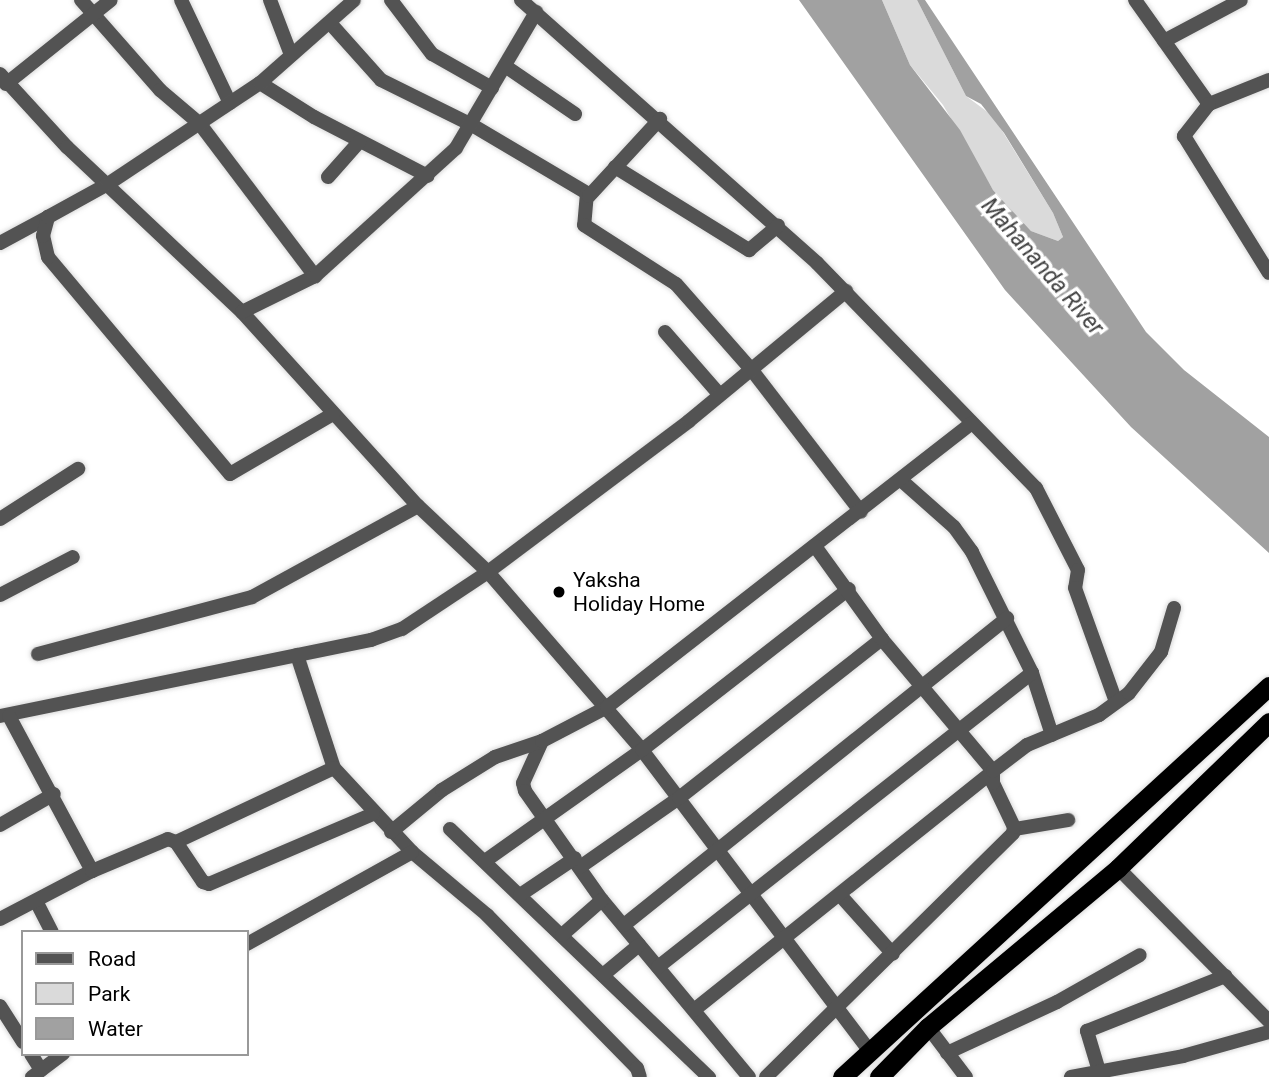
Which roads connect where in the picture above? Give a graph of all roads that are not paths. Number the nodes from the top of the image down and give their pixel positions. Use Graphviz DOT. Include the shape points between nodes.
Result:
graph roads {
  1 [pos="81,0"];
  2 [pos="111,0"];
  3 [pos="181,0"];
  4 [pos="270,0"];
  5 [pos="354,0"];
  6 [pos="391,0"];
  7 [pos="521,0"];
  8 [pos="1135,0"];
  9 [pos="1241,0"];
  10 [pos="536,12"];
  11 [pos="92,16"];
  12 [pos="330,23"];
  13 [pos="1164,41"];
  14 [pos="291,55"];
  15 [pos="505,66"];
  16 [pos="3,79"];
  17 [pos="1269,80"];
  18 [pos="260,83"];
  19 [pos="492,88"];
  20 [pos="230,103"];
  21 [pos="1209,104"];
  22 [pos="575,114"];
  23 [pos="660,119"];
  24 [pos="200,124"];
  25 [pos="472,125"];
  26 [pos="359,142"];
  27 [pos="615,167"];
  28 [pos="428,176"];
  29 [pos="328,177"];
  30 [pos="108,184"];
  31 [pos="589,196"];
  32 [pos="48,217"];
  33 [pos="778,226"];
  34 [pos="0,243"];
  35 [pos="1264,256"];
  36 [pos="1269,273"];
  37 [pos="315,276"];
  38 [pos="846,291"];
  39 [pos="242,312"];
  40 [pos="665,332"];
  41 [pos="751,369"];
  42 [pos="719,394"];
  43 [pos="333,414"];
  44 [pos="971,423"];
  45 [pos="78,469"];
  46 [pos="902,481"];
  47 [pos="418,506"];
  48 [pos="861,512"];
  49 [pos="0,519"];
  50 [pos="815,546"];
  51 [pos="73,557"];
  52 [pos="488,572"];
  53 [pos="849,589"];
  54 [pos="0,596"];
  55 [pos="1174,608"];
  56 [pos="1007,618"];
  57 [pos="882,639"];
  58 [pos="38,654"];
  59 [pos="297,655"];
  60 [pos="1032,673"];
  61 [pos="1269,686"];
  62 [pos="923,687"];
  63 [pos="1116,702"];
  64 [pos="607,707"];
  65 [pos="5,716"];
  66 [pos="1269,722"];
  67 [pos="961,731"];
  68 [pos="1052,735"];
  69 [pos="542,741"];
  70 [pos="642,750"];
  71 [pos="334,768"];
  72 [pos="993,771"];
  73 [pos="54,794"];
  74 [pos="679,798"];
  75 [pos="373,814"];
  76 [pos="547,817"];
  77 [pos="1068,820"];
  78 [pos="0,825"];
  79 [pos="450,829"];
  80 [pos="1015,829"];
  81 [pos="391,831"];
  82 [pos="176,842"];
  83 [pos="412,852"];
  84 [pos="718,853"];
  85 [pos="485,861"];
  86 [pos="577,863"];
  87 [pos="1118,868"];
  88 [pos="92,872"];
  89 [pos="520,895"];
  90 [pos="752,895"];
  91 [pos="840,895"];
  92 [pos="602,900"];
  93 [pos="36,901"];
  94 [pos="0,919"];
  95 [pos="624,925"];
  96 [pos="51,930"];
  97 [pos="562,935"];
  98 [pos="786,938"];
  99 [pos="248,943"];
  100 [pos="639,944"];
  101 [pos="893,954"];
  102 [pos="1140,955"];
  103 [pos="658,967"];
  104 [pos="603,975"];
  105 [pos="1226,976"];
  106 [pos="0,1006"];
  107 [pos="840,1007"];
  108 [pos="694,1010"];
  109 [pos="1269,1021"];
  110 [pos="4,1023"];
  111 [pos="928,1027"];
  112 [pos="1269,1032"];
  113 [pos="21,1040"];
  114 [pos="870,1051"];
  115 [pos="947,1053"];
  116 [pos="32,1056"];
  117 [pos="60,1056"];
  118 [pos="1099,1071"];
  119 [pos="36,1073"];
  120 [pos="640,1077"];
  121 [pos="709,1077"];
  122 [pos="749,1077"];
  123 [pos="766,1077"];
  124 [pos="842,1077"];
  125 [pos="879,1077"];
  126 [pos="966,1077"];
  127 [pos="1071,1077"];
  1 -- 11 [label="street"];
  2 -- 11 [label="street"];
  3 -- 20 [label="street"];
  4 -- 14 [label="street"];
  5 -- 12 [label="street"];
  6 -- 19 [label="street" via="432,54"];
  7 -- 10 [label="street"];
  8 -- 13 [label="street"];
  9 -- 13 [label="street"];
  10 -- 15 [label="street"];
  10 -- 23 [label="street"];
  11 -- 16 [label="street"];
  11 -- 24 [label="street" via="160,90"];
  12 -- 14 [label="street"];
  12 -- 25 [label="street" via="381,80"];
  13 -- 21 [label="street"];
  14 -- 18 [label="street"];
  15 -- 19 [label="street"];
  15 -- 22 [label="street"];
  16 -- 30 [label="street"];
  17 -- 21 [label="street"];
  18 -- 20 [label="street"];
  18 -- 26 [label="street"];
  19 -- 25 [label="street"];
  20 -- 24 [label="street"];
  21 -- 35 [label="street" via="1184,132 1185,139"];
  23 -- 27 [label="street"];
  23 -- 33 [label="street"];
  24 -- 30 [label="street"];
  24 -- 37 [label="street"];
  25 -- 28 [label="street"];
  25 -- 31 [label="street"];
  26 -- 28 [label="street"];
  26 -- 29 [label="street"];
  27 -- 31 [label="street"];
  27 -- 33 [label="street" via="750,250"];
  28 -- 37 [label="street"];
  30 -- 32 [label="street"];
  30 -- 39 [label="street"];
  31 -- 41 [label="street" via="584,225 676,285"];
  32 -- 34 [label="street"];
  32 -- 43 [label="street" via="43,236 48,257 230,474"];
  33 -- 38 [label="street"];
  35 -- 36 [label="street"];
  37 -- 39 [label="street"];
  38 -- 41 [label="street"];
  38 -- 44 [label="street"];
  39 -- 43 [label="street"];
  40 -- 42 [label="street"];
  41 -- 42 [label="street"];
  41 -- 48 [label="street"];
  42 -- 52 [label="street"];
  43 -- 47 [label="street"];
  44 -- 46 [label="street"];
  44 -- 63 [label="street" via="1039,494 1078,570 1075,588"];
  45 -- 49 [label="street"];
  46 -- 48 [label="street"];
  46 -- 56 [label="street" via="954,527"];
  47 -- 52 [label="street"];
  47 -- 58 [label="street" via="253,597"];
  48 -- 50 [label="street"];
  50 -- 53 [label="street"];
  50 -- 64 [label="street"];
  51 -- 54 [label="street"];
  52 -- 59 [label="street" via="388,635"];
  52 -- 64 [label="street"];
  53 -- 57 [label="street"];
  53 -- 70 [label="street"];
  55 -- 63 [label="street" via="1161,652 1129,693"];
  56 -- 60 [label="street"];
  56 -- 62 [label="street"];
  57 -- 62 [label="street"];
  57 -- 74 [label="street"];
  59 -- 65 [label="street"];
  59 -- 71 [label="street"];
  60 -- 67 [label="street"];
  60 -- 68 [label="street"];
  61 -- 114 [label="highway"];
  62 -- 67 [label="street"];
  62 -- 84 [label="street"];
  63 -- 68 [label="street"];
  64 -- 69 [label="street"];
  64 -- 70 [label="street"];
  65 -- 73 [label="street"];
  66 -- 87 [label="highway"];
  67 -- 72 [label="street"];
  67 -- 90 [label="street"];
  68 -- 72 [label="street" via="1008,756"];
  69 -- 76 [label="street" via="523,786"];
  69 -- 81 [label="street" via="495,757 442,790"];
  70 -- 74 [label="street"];
  70 -- 76 [label="street"];
  71 -- 75 [label="street"];
  71 -- 82 [label="street"];
  72 -- 80 [label="street" via="993,783"];
  72 -- 91 [label="street"];
  73 -- 78 [label="street"];
  73 -- 88 [label="street"];
  74 -- 84 [label="street"];
  74 -- 86 [label="street"];
  75 -- 81 [label="street"];
  75 -- 82 [label="street" via="209,884 202,882"];
  76 -- 85 [label="street"];
  76 -- 86 [label="street"];
  77 -- 80 [label="street"];
  79 -- 85 [label="street"];
  80 -- 101 [label="street"];
  81 -- 83 [label="street"];
  82 -- 88 [label="street" via="168,839"];
  83 -- 99 [label="street"];
  83 -- 120 [label="street" via="487,915 637,1068"];
  84 -- 90 [label="street"];
  84 -- 95 [label="street"];
  85 -- 89 [label="street"];
  86 -- 89 [label="street"];
  86 -- 92 [label="street"];
  87 -- 105 [label="street"];
  87 -- 111 [label="highway"];
  88 -- 93 [label="street"];
  89 -- 97 [label="street"];
  90 -- 98 [label="street"];
  90 -- 103 [label="street"];
  91 -- 98 [label="street"];
  91 -- 101 [label="street"];
  92 -- 95 [label="street"];
  92 -- 97 [label="street"];
  93 -- 94 [label="street"];
  93 -- 96 [label="street"];
  95 -- 100 [label="street"];
  97 -- 104 [label="street"];
  98 -- 107 [label="street"];
  98 -- 108 [label="street"];
  100 -- 103 [label="street"];
  100 -- 104 [label="street"];
  101 -- 107 [label="street"];
  102 -- 115 [label="street" via="1057,1002"];
  103 -- 108 [label="street"];
  104 -- 121 [label="street"];
  105 -- 109 [label="street"];
  105 -- 118 [label="street" via="1087,1031"];
  106 -- 110 [label="street"];
  107 -- 114 [label="street"];
  107 -- 123 [label="street"];
  108 -- 122 [label="street"];
  110 -- 113 [label="street"];
  111 -- 115 [label="street"];
  111 -- 125 [label="highway"];
  112 -- 118 [label="street" via="1183,1056"];
  114 -- 124 [label="highway"];
  115 -- 126 [label="street"];
  116 -- 119 [label="street"];
  117 -- 119 [label="street"];
  118 -- 127 [label="street"];
}
